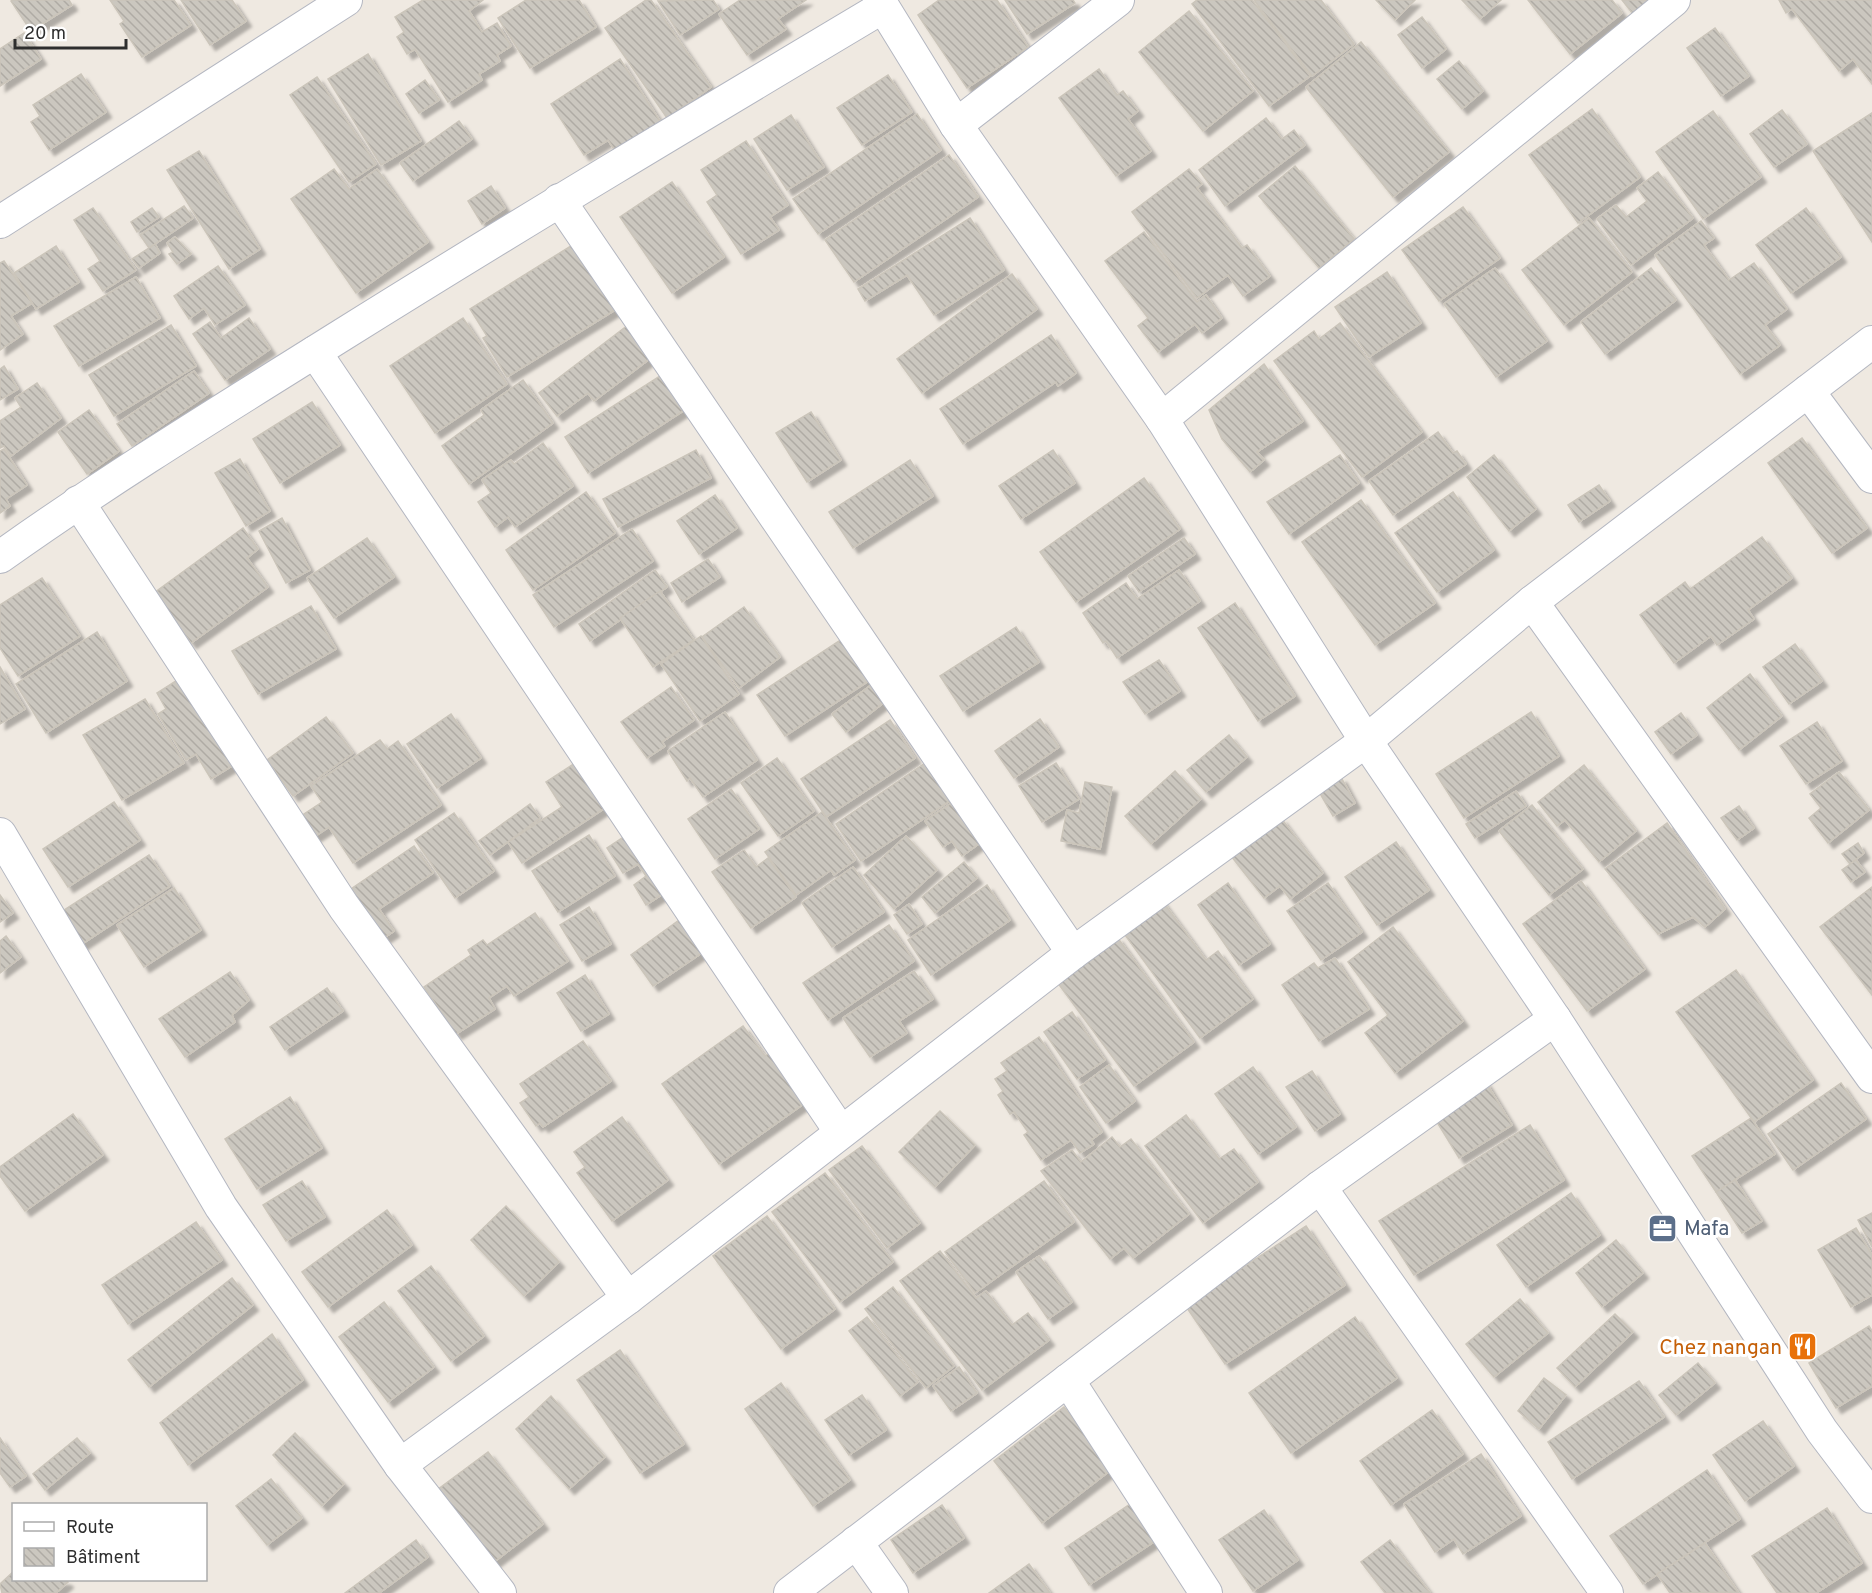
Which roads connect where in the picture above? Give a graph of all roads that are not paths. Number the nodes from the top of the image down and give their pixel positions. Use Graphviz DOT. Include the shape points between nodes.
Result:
graph roads {
  1 [pos="346,0"];
  2 [pos="1118,0"];
  3 [pos="1674,0"];
  4 [pos="881,3"];
  5 [pos="956,125"];
  6 [pos="559,200"];
  7 [pos="0,222"];
  8 [pos="1872,342"];
  9 [pos="315,352"];
  10 [pos="1808,391"];
  11 [pos="1162,419"];
  12 [pos="1872,477"];
  13 [pos="78,502"];
  14 [pos="0,557"];
  15 [pos="1532,602"];
  16 [pos="1366,741"];
  17 [pos="0,834"];
  18 [pos="1073,953"];
  19 [pos="1555,1019"];
  20 [pos="1872,1077"];
  21 [pos="840,1131"];
  22 [pos="1320,1187"];
  23 [pos="627,1298"];
  24 [pos="1068,1380"];
  25 [pos="400,1465"];
  26 [pos="1872,1497"];
  27 [pos="856,1542"];
  28 [pos="500,1593"];
  29 [pos="790,1593"];
  30 [pos="892,1593"];
  31 [pos="1206,1593"];
  32 [pos="1607,1593"];
  1 -- 7 [label="street"];
  2 -- 5 [label="street"];
  3 -- 11 [label="street"];
  4 -- 5 [label="street"];
  4 -- 6 [label="street"];
  5 -- 11 [label="street"];
  6 -- 9 [label="street"];
  6 -- 18 [label="street"];
  8 -- 10 [label="street"];
  9 -- 13 [label="street"];
  9 -- 21 [label="street"];
  10 -- 12 [label="street"];
  10 -- 15 [label="street"];
  11 -- 16 [label="street"];
  13 -- 14 [label="street"];
  13 -- 23 [label="street" via="344,907"];
  15 -- 16 [label="street"];
  15 -- 20 [label="street"];
  16 -- 18 [label="street"];
  16 -- 19 [label="street"];
  17 -- 25 [label="street" via="221,1207"];
  18 -- 21 [label="street"];
  19 -- 22 [label="street"];
  19 -- 26 [label="street" via="1822,1431"];
  21 -- 23 [label="street"];
  22 -- 24 [label="street"];
  22 -- 32 [label="street"];
  23 -- 25 [label="street"];
  24 -- 27 [label="street"];
  24 -- 31 [label="street"];
  25 -- 28 [label="street"];
  27 -- 29 [label="street"];
  27 -- 30 [label="street"];
}
